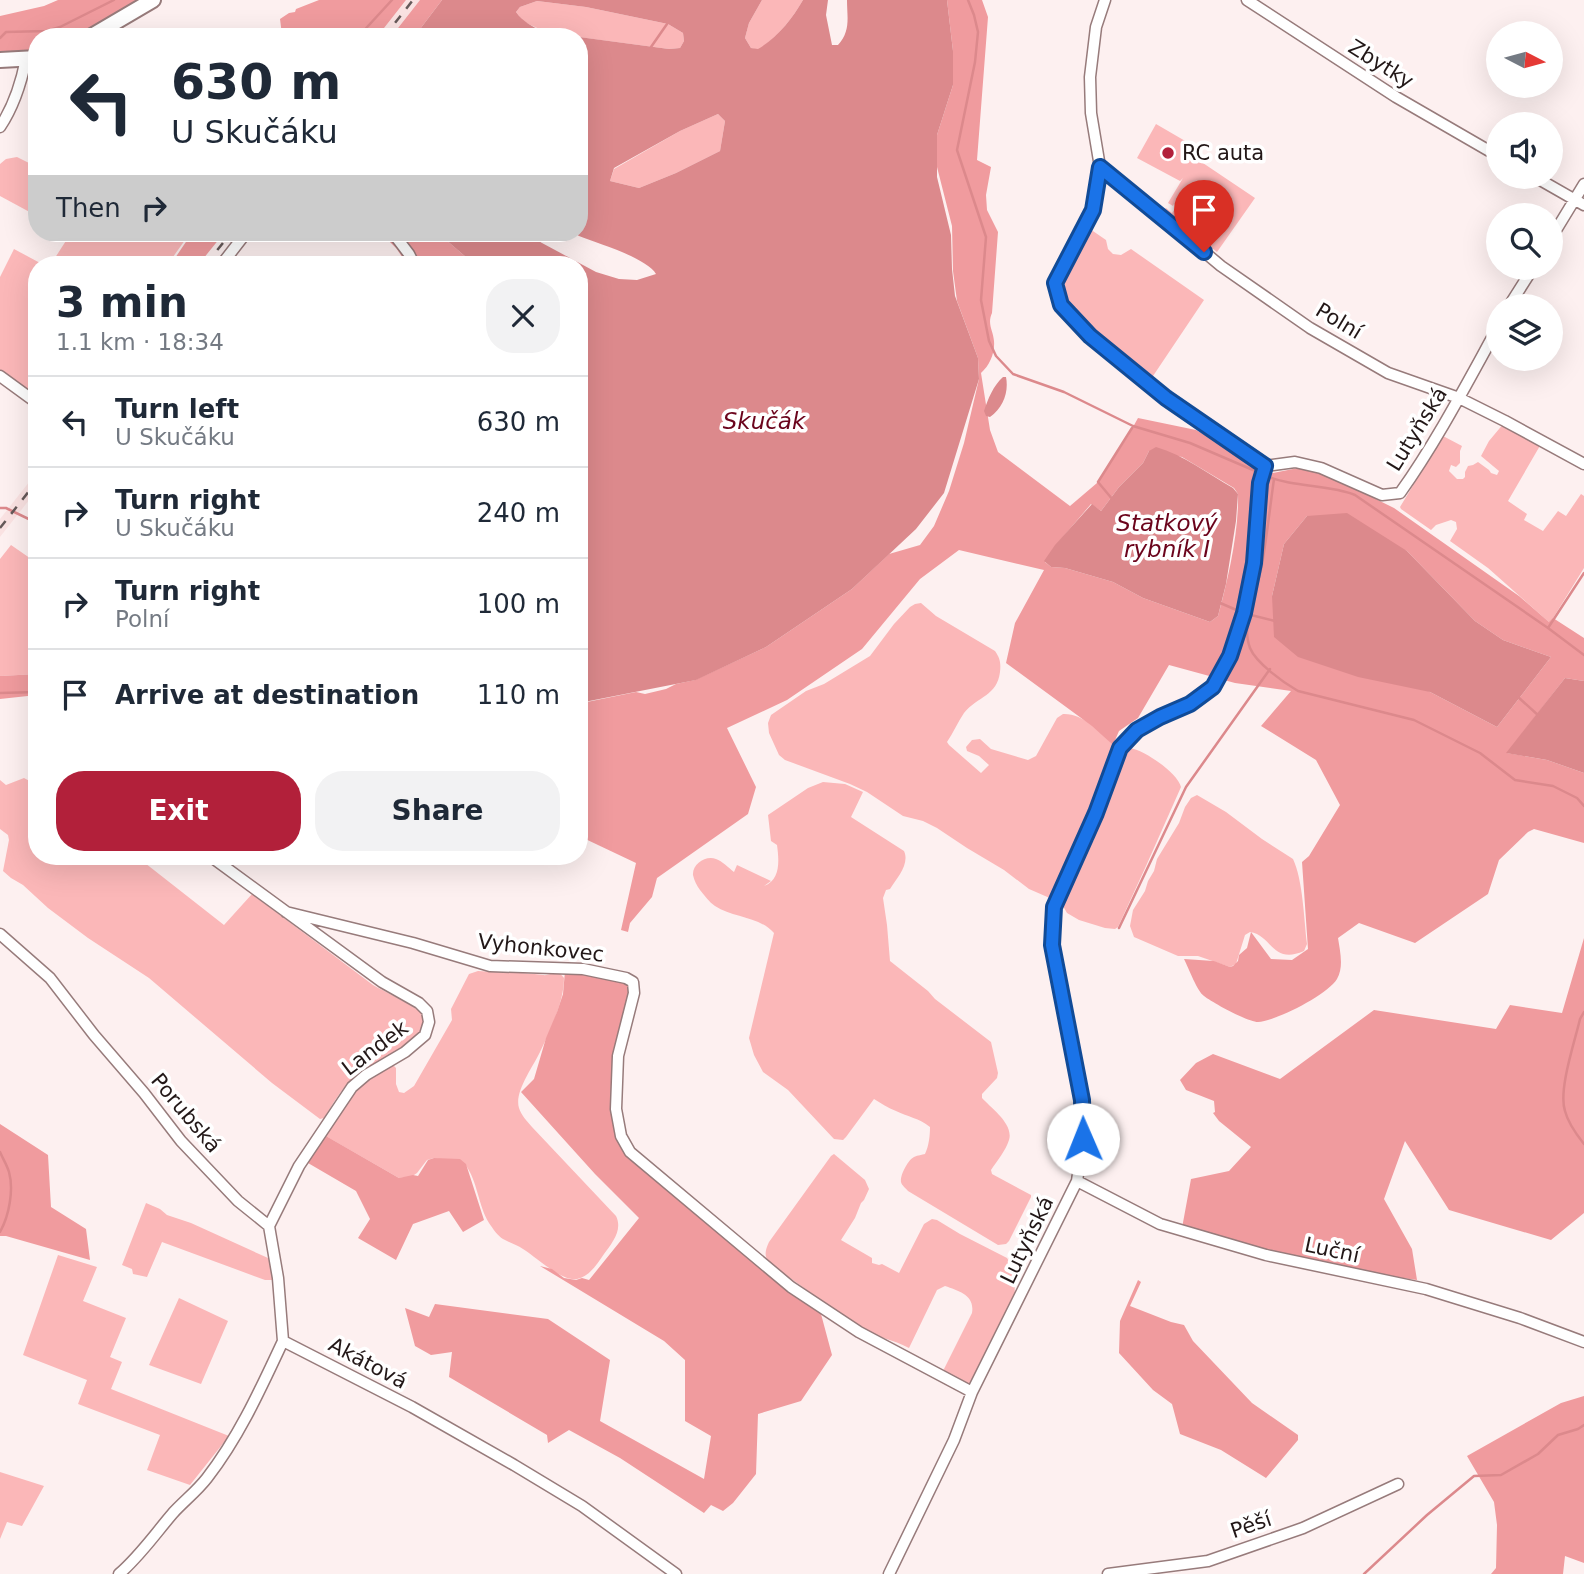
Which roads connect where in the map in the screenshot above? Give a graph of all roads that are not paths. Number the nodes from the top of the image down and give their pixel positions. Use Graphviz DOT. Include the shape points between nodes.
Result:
graph roads {
  1 [pos="153,0"];
  2 [pos="1105,0"];
  3 [pos="1247,0"];
  4 [pos="105,28"];
  5 [pos="28,58"];
  6 [pos="2,60"];
  7 [pos="28,66"];
  8 [pos="0,127"];
  9 [pos="1486,149"];
  10 [pos="1100,167"];
  11 [pos="1584,184"];
  12 [pos="1555,189"];
  13 [pos="1579,203"];
  14 [pos="1563,223"];
  15 [pos="239,242"];
  16 [pos="228,256"];
  17 [pos="1486,349"];
  18 [pos="0,376"];
  19 [pos="28,396"];
  20 [pos="1459,398"];
  21 [pos="1584,464"];
  22 [pos="1265,466"];
  23 [pos="222,865"];
  24 [pos="286,912"];
  25 [pos="0,934"];
  26 [pos="1077,1181"];
  27 [pos="270,1226"];
  28 [pos="284,1341"];
  29 [pos="1584,1342"];
  30 [pos="972,1392"];
  31 [pos="1398,1484"];
  32 [pos="119,1574"];
  33 [pos="676,1574"];
  34 [pos="889,1574"];
  35 [pos="1108,1574"];
  1 -- 4 [label="main road"];
  2 -- 10 [label="street" via="1096,27 1090,77"];
  3 -- 9 [label="street, Zbytky"];
  5 -- 6 [label="main road"];
  7 -- 8 [label="street"];
  10 -- 20 [label="street, Polní" via="1221,266 1310,328 1388,373"];
  10 -- 22 [label="street" via="1093,210 1055,283 1061,305 1090,336 1166,398"];
  11 -- 13 [label="street"];
  12 -- 13 [label="street"];
  13 -- 14 [label="street"];
  15 -- 16 [label="street"];
  17 -- 20 [label="street, Lutyňská"];
  18 -- 19 [label="street"];
  20 -- 21 [label="street, Polní"];
  20 -- 22 [label="street, Lutyňská" via="1399,493 1381,495 1321,468 1295,462"];
  22 -- 26 [label="street, Lutyňská" via="1254,563 1230,656 1213,687 1137,730 1120,748 1054,907 1052,945 1082,1100"];
  23 -- 24 [label="street, Vyhonkovec"];
  24 -- 27 [label="street, Landek" via="382,982 419,1003 429,1022 416,1043 352,1087 299,1166"];
  24 -- 30 [label="street, Vyhonkovec" via="490,966 583,968 633,982 618,1056 616,1109 621,1136 630,1152 791,1287 859,1332"];
  25 -- 27 [label="street, Porubská" via="50,978 181,1141"];
  26 -- 29 [label="street, Luční" via="1160,1224 1266,1255 1426,1289"];
  26 -- 30 [label="street, Lutyňská"];
  27 -- 28 [label="street"];
  28 -- 32 [label="street" via="251,1409 206,1480"];
  28 -- 33 [label="street, Akátová" via="520,1468"];
  30 -- 34 [label="street, Lutyňská" via="954,1440"];
  31 -- 35 [label="street, Pěší" via="1303,1528 1208,1561"];
}
